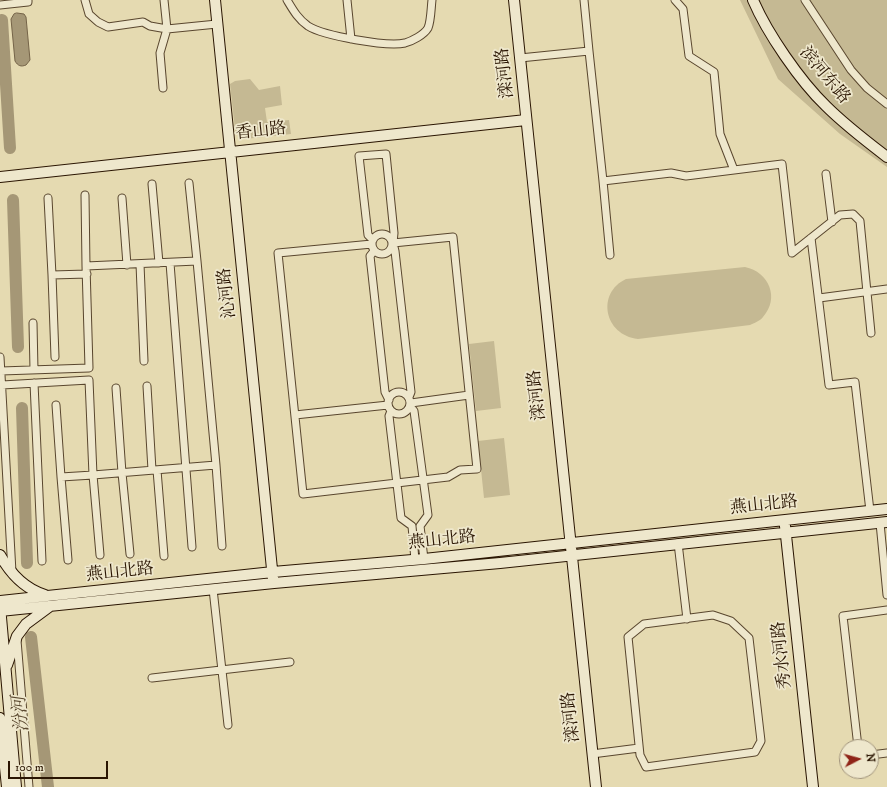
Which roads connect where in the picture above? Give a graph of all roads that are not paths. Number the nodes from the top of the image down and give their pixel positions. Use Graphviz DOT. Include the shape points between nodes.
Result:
graph roads {
  1 [pos="28,0"];
  2 [pos="85,0"];
  3 [pos="164,0"];
  4 [pos="215,0"];
  5 [pos="287,0"];
  6 [pos="347,0"];
  7 [pos="432,0"];
  8 [pos="514,0"];
  9 [pos="584,0"];
  10 [pos="675,0"];
  11 [pos="753,0"];
  12 [pos="804,0"];
  13 [pos="0,5"];
  14 [pos="217,24"];
  15 [pos="167,29"];
  16 [pos="351,39"];
  17 [pos="589,51"];
  18 [pos="520,58"];
  19 [pos="163,88"];
  20 [pos="887,104"];
  21 [pos="526,120"];
  22 [pos="230,151"];
  23 [pos="887,158"];
  24 [pos="734,170"];
  25 [pos="826,174"];
  26 [pos="0,178"];
  27 [pos="603,181"];
  28 [pos="190,183"];
  29 [pos="152,184"];
  30 [pos="85,195"];
  31 [pos="48,198"];
  32 [pos="122,198"];
  33 [pos="832,222"];
  34 [pos="811,238"];
  35 [pos="372,242"];
  36 [pos="392,243"];
  37 [pos="374,251"];
  38 [pos="610,255"];
  39 [pos="197,261"];
  40 [pos="159,263"];
  41 [pos="170,263"];
  42 [pos="127,264"];
  43 [pos="140,264"];
  44 [pos="87,270"];
  45 [pos="52,275"];
  46 [pos="887,289"];
  47 [pos="867,292"];
  48 [pos="819,298"];
  49 [pos="33,323"];
  50 [pos="871,334"];
  51 [pos="0,357"];
  52 [pos="55,357"];
  53 [pos="144,361"];
  54 [pos="34,370"];
  55 [pos="1,371"];
  56 [pos="34,383"];
  57 [pos="2,385"];
  58 [pos="147,386"];
  59 [pos="116,388"];
  60 [pos="470,395"];
  61 [pos="410,402"];
  62 [pos="56,405"];
  63 [pos="390,405"];
  64 [pos="295,414"];
  65 [pos="216,465"];
  66 [pos="186,467"];
  67 [pos="154,470"];
  68 [pos="122,473"];
  69 [pos="93,475"];
  70 [pos="61,477"];
  71 [pos="423,480"];
  72 [pos="397,483"];
  73 [pos="887,509"];
  74 [pos="870,511"];
  75 [pos="784,520"];
  76 [pos="883,522"];
  77 [pos="785,532"];
  78 [pos="678,543"];
  79 [pos="570,544"];
  80 [pos="222,546"];
  81 [pos="192,547"];
  82 [pos="130,554"];
  83 [pos="0,555"];
  84 [pos="100,555"];
  85 [pos="571,555"];
  86 [pos="164,556"];
  87 [pos="419,559"];
  88 [pos="68,560"];
  89 [pos="42,561"];
  90 [pos="12,572"];
  91 [pos="272,572"];
  92 [pos="274,583"];
  93 [pos="213,589"];
  94 [pos="887,595"];
  95 [pos="49,602"];
  96 [pos="0,604"];
  97 [pos="887,610"];
  98 [pos="687,619"];
  99 [pos="17,636"];
  100 [pos="290,662"];
  101 [pos="6,668"];
  102 [pos="222,670"];
  103 [pos="152,678"];
  104 [pos="0,718"];
  105 [pos="228,725"];
  106 [pos="857,739"];
  107 [pos="639,748"];
  108 [pos="592,754"];
  109 [pos="7,787"];
  110 [pos="16,787"];
  111 [pos="29,787"];
  112 [pos="596,787"];
  113 [pos="813,787"];
  1 -- 13 [label="street"];
  2 -- 15 [label="street" via="89,14 108,27 143,22"];
  3 -- 15 [label="street"];
  4 -- 14 [label="street, 沁河路"];
  5 -- 16 [label="street" via="296,16 309,26"];
  6 -- 16 [label="street"];
  7 -- 16 [label="street" via="428,27 417,38 404,43"];
  8 -- 18 [label="street, 滦河路"];
  9 -- 17 [label="street"];
  10 -- 24 [label="street" via="683,9 689,56 714,72 720,134"];
  11 -- 23 [label="street, 滨河东路" via="778,45 825,106"];
  12 -- 20 [label="street" via="851,70 867,88"];
  14 -- 15 [label="street"];
  14 -- 22 [label="street, 沁河路"];
  15 -- 19 [label="street" via="160,53"];
  17 -- 18 [label="street"];
  17 -- 27 [label="street"];
  18 -- 21 [label="street, 滦河路"];
  21 -- 22 [label="street, 香山路"];
  21 -- 79 [label="street, 滦河路"];
  22 -- 26 [label="street, 香山路"];
  22 -- 91 [label="street, 沁河路"];
  24 -- 27 [label="street" via="686,176 671,173"];
  24 -- 34 [label="street" via="782,164 792,253"];
  25 -- 33 [label="street"];
  27 -- 38 [label="street"];
  28 -- 39 [label="street"];
  29 -- 40 [label="street"];
  30 -- 44 [label="street"];
  31 -- 45 [label="street"];
  32 -- 42 [label="street"];
  33 -- 34 [label="street"];
  33 -- 47 [label="street" via="840,215 853,214 860,221"];
  34 -- 48 [label="street"];
  35 -- 36 [label="street" via="375,236 383,233 390,237"];
  35 -- 36 [label="street" via="368,235 359,156 386,154 394,234"];
  35 -- 37 [label="street"];
  35 -- 64 [label="street" via="278,253"];
  36 -- 37 [label="street" via="392,248 386,254"];
  36 -- 60 [label="street" via="453,237"];
  36 -- 61 [label="street" via="396,251"];
  37 -- 63 [label="street" via="370,256 385,392"];
  39 -- 41 [label="street"];
  39 -- 65 [label="street"];
  40 -- 41 [label="street"];
  40 -- 43 [label="street"];
  41 -- 66 [label="street"];
  42 -- 43 [label="street"];
  42 -- 44 [label="street"];
  43 -- 53 [label="street"];
  44 -- 45 [label="street"];
  44 -- 54 [label="street" via="89,368"];
  45 -- 52 [label="street"];
  46 -- 47 [label="street"];
  47 -- 48 [label="street"];
  47 -- 50 [label="street"];
  48 -- 74 [label="street" via="829,385 855,382"];
  49 -- 54 [label="street"];
  51 -- 55 [label="street"];
  54 -- 55 [label="street"];
  55 -- 57 [label="street"];
  56 -- 57 [label="street"];
  56 -- 69 [label="street" via="89,380"];
  56 -- 89 [label="street"];
  57 -- 90 [label="street"];
  58 -- 67 [label="street"];
  59 -- 68 [label="street"];
  60 -- 61 [label="street"];
  60 -- 71 [label="street" via="477,469 460,470 448,477"];
  61 -- 63 [label="street" via="402,414"];
  61 -- 63 [label="street" via="405,393 397,392"];
  61 -- 71 [label="street" via="414,411"];
  62 -- 70 [label="street"];
  63 -- 64 [label="street"];
  63 -- 72 [label="street" via="388,416"];
  64 -- 72 [label="street" via="303,494"];
  65 -- 66 [label="street"];
  65 -- 80 [label="street"];
  66 -- 67 [label="street"];
  66 -- 81 [label="street"];
  67 -- 68 [label="street"];
  67 -- 86 [label="street"];
  68 -- 69 [label="street"];
  68 -- 82 [label="street"];
  69 -- 70 [label="street"];
  69 -- 84 [label="street"];
  70 -- 88 [label="street"];
  71 -- 72 [label="street"];
  71 -- 87 [label="street" via="428,515 420,526"];
  72 -- 87 [label="street" via="401,518 412,526"];
  73 -- 74 [label="street, 燕山北路"];
  74 -- 75 [label="street, 燕山北路"];
  75 -- 77 [label="street, 秀水河路"];
  75 -- 79 [label="street, 燕山北路"];
  76 -- 77 [label="street, 燕山北路"];
  76 -- 94 [label="street"];
  77 -- 78 [label="street, 燕山北路"];
  77 -- 113 [label="street, 秀水河路"];
  78 -- 85 [label="street, 燕山北路"];
  78 -- 98 [label="street"];
  79 -- 85 [label="street, 滦河路"];
  79 -- 87 [label="street, 燕山北路"];
  83 -- 90 [label="street"];
  85 -- 92 [label="street, 燕山北路"];
  85 -- 108 [label="street, 滦河路"];
  87 -- 91 [label="street, 燕山北路"];
  90 -- 95 [label="street" via="22,583"];
  91 -- 92 [label="street, 沁河路"];
  91 -- 95 [label="street, 燕山北路"];
  92 -- 93 [label="street, 燕山北路"];
  93 -- 95 [label="street, 燕山北路"];
  93 -- 102 [label="street"];
  95 -- 96 [label="street, 燕山北路"];
  95 -- 99 [label="street"];
  96 -- 101 [label="street"];
  97 -- 106 [label="street" via="843,616"];
  98 -- 107 [label="street" via="644,624 628,637"];
  98 -- 107 [label="street" via="713,615 731,621 749,638 761,741 755,752 646,767"];
  99 -- 101 [label="street"];
  99 -- 111 [label="street"];
  100 -- 102 [label="street"];
  101 -- 110 [label="street"];
  102 -- 103 [label="street"];
  102 -- 105 [label="street"];
  104 -- 109 [label="street"];
  107 -- 108 [label="street"];
  108 -- 112 [label="street, 滦河路"];
}
